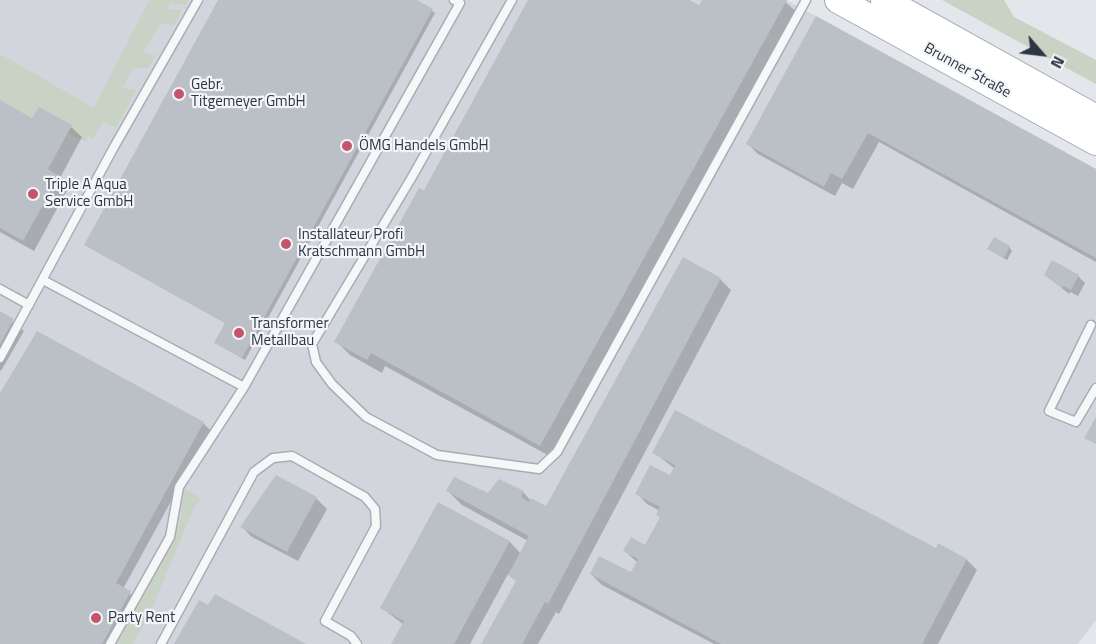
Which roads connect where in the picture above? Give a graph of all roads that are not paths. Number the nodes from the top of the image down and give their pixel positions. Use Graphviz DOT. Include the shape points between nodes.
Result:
graph roads {
  1 [pos="198,0"];
  2 [pos="454,0"];
  3 [pos="512,0"];
  4 [pos="806,0"];
  5 [pos="838,0"];
  6 [pos="884,0"];
  7 [pos="1096,118"];
  8 [pos="1096,142"];
  9 [pos="43,280"];
  10 [pos="0,289"];
  11 [pos="29,305"];
  12 [pos="1091,325"];
  13 [pos="0,358"];
  14 [pos="244,387"];
  15 [pos="1096,388"];
  16 [pos="111,644"];
  17 [pos="161,644"];
  18 [pos="357,644"];
  1 -- 9 [label="lane"];
  2 -- 14 [label="lane" via="460,3"];
  3 -- 4 [label="lane" via="312,344 316,362 332,384 366,417 437,455 539,469 557,452"];
  5 -- 8 [label="main road, Brunner Straße"];
  6 -- 7 [label="main road, Brunner Straße"];
  9 -- 11 [label="lane"];
  9 -- 14 [label="lane"];
  10 -- 11 [label="lane"];
  11 -- 13 [label="lane"];
  12 -- 15 [label="lane" via="1049,411 1076,422"];
  14 -- 16 [label="lane" via="179,487 170,537"];
  17 -- 18 [label="lane" via="254,472 273,458 292,456 365,497 375,509 376,526 325,621"];
}
